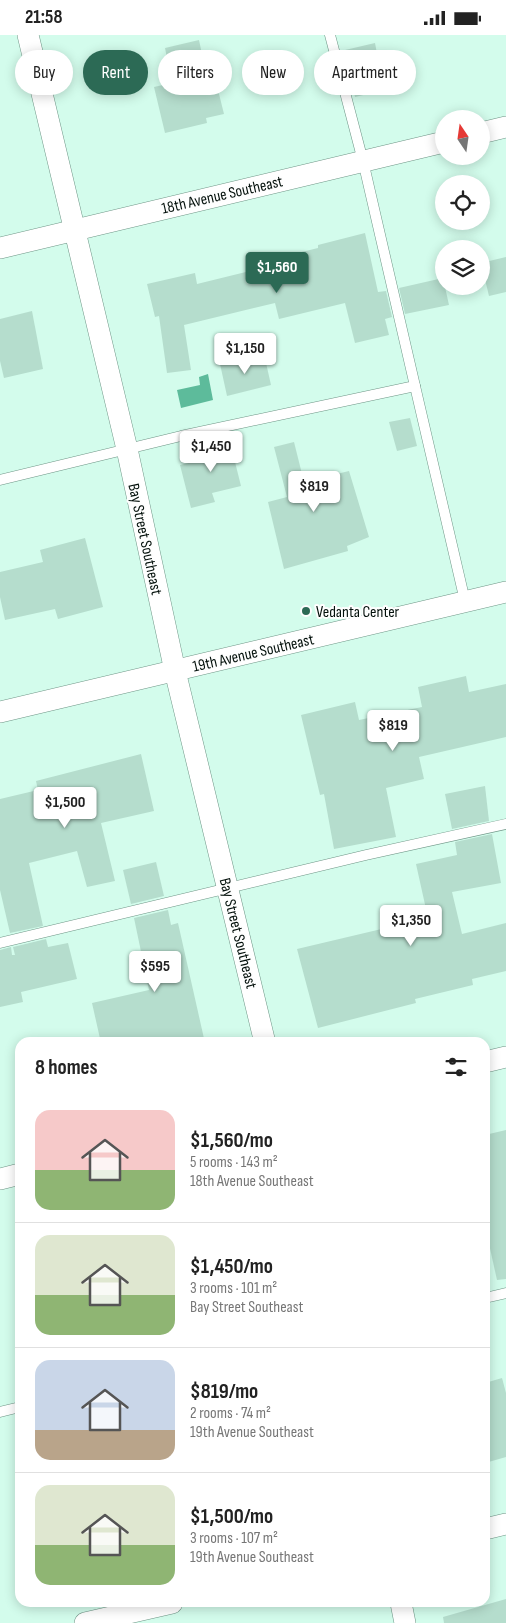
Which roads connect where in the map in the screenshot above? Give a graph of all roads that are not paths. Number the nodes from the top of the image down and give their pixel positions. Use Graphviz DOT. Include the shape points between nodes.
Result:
graph roads {
  1 [pos="28,35"];
  2 [pos="330,35"];
  3 [pos="506,127"];
  4 [pos="490,131"];
  5 [pos="435,144"];
  6 [pos="363,161"];
  7 [pos="73,230"];
  8 [pos="0,248"];
  9 [pos="415,386"];
  10 [pos="127,449"];
  11 [pos="0,480"];
  12 [pos="506,592"];
  13 [pos="465,601"];
  14 [pos="175,671"];
  15 [pos="0,712"];
  16 [pos="506,824"];
  17 [pos="228,888"];
  18 [pos="0,943"];
  19 [pos="264,1037"];
  20 [pos="506,1057"];
  21 [pos="490,1061"];
  22 [pos="15,1175"];
  23 [pos="0,1179"];
  24 [pos="506,1293"];
  25 [pos="490,1297"];
  26 [pos="15,1408"];
  27 [pos="0,1412"];
  28 [pos="506,1524"];
  29 [pos="490,1528"];
  30 [pos="155,1607"];
  31 [pos="401,1607"];
  32 [pos="85,1623"];
  33 [pos="406,1623"];
  1 -- 7 [label="street, Bay Street Southeast"];
  2 -- 6 [label="lane"];
  3 -- 4 [label="street"];
  5 -- 6 [label="street, 18th Avenue Southeast"];
  6 -- 7 [label="street, 18th Avenue Southeast"];
  6 -- 9 [label="lane"];
  7 -- 8 [label="street, 18th Avenue Southeast"];
  7 -- 10 [label="street, Bay Street Southeast"];
  9 -- 10 [label="lane"];
  9 -- 13 [label="lane"];
  10 -- 11 [label="lane"];
  10 -- 14 [label="street, Bay Street Southeast"];
  12 -- 13 [label="street, 19th Avenue Southeast"];
  13 -- 14 [label="street, 19th Avenue Southeast"];
  14 -- 15 [label="street, 19th Avenue Southeast"];
  14 -- 17 [label="street, Bay Street Southeast"];
  16 -- 17 [label="lane"];
  17 -- 18 [label="lane"];
  17 -- 19 [label="street, Bay Street Southeast"];
  20 -- 21 [label="street"];
  22 -- 23 [label="street"];
  24 -- 25 [label="lane"];
  26 -- 27 [label="lane"];
  28 -- 29 [label="street"];
  30 -- 32 [label="street"];
  31 -- 33 [label="street"];
}
